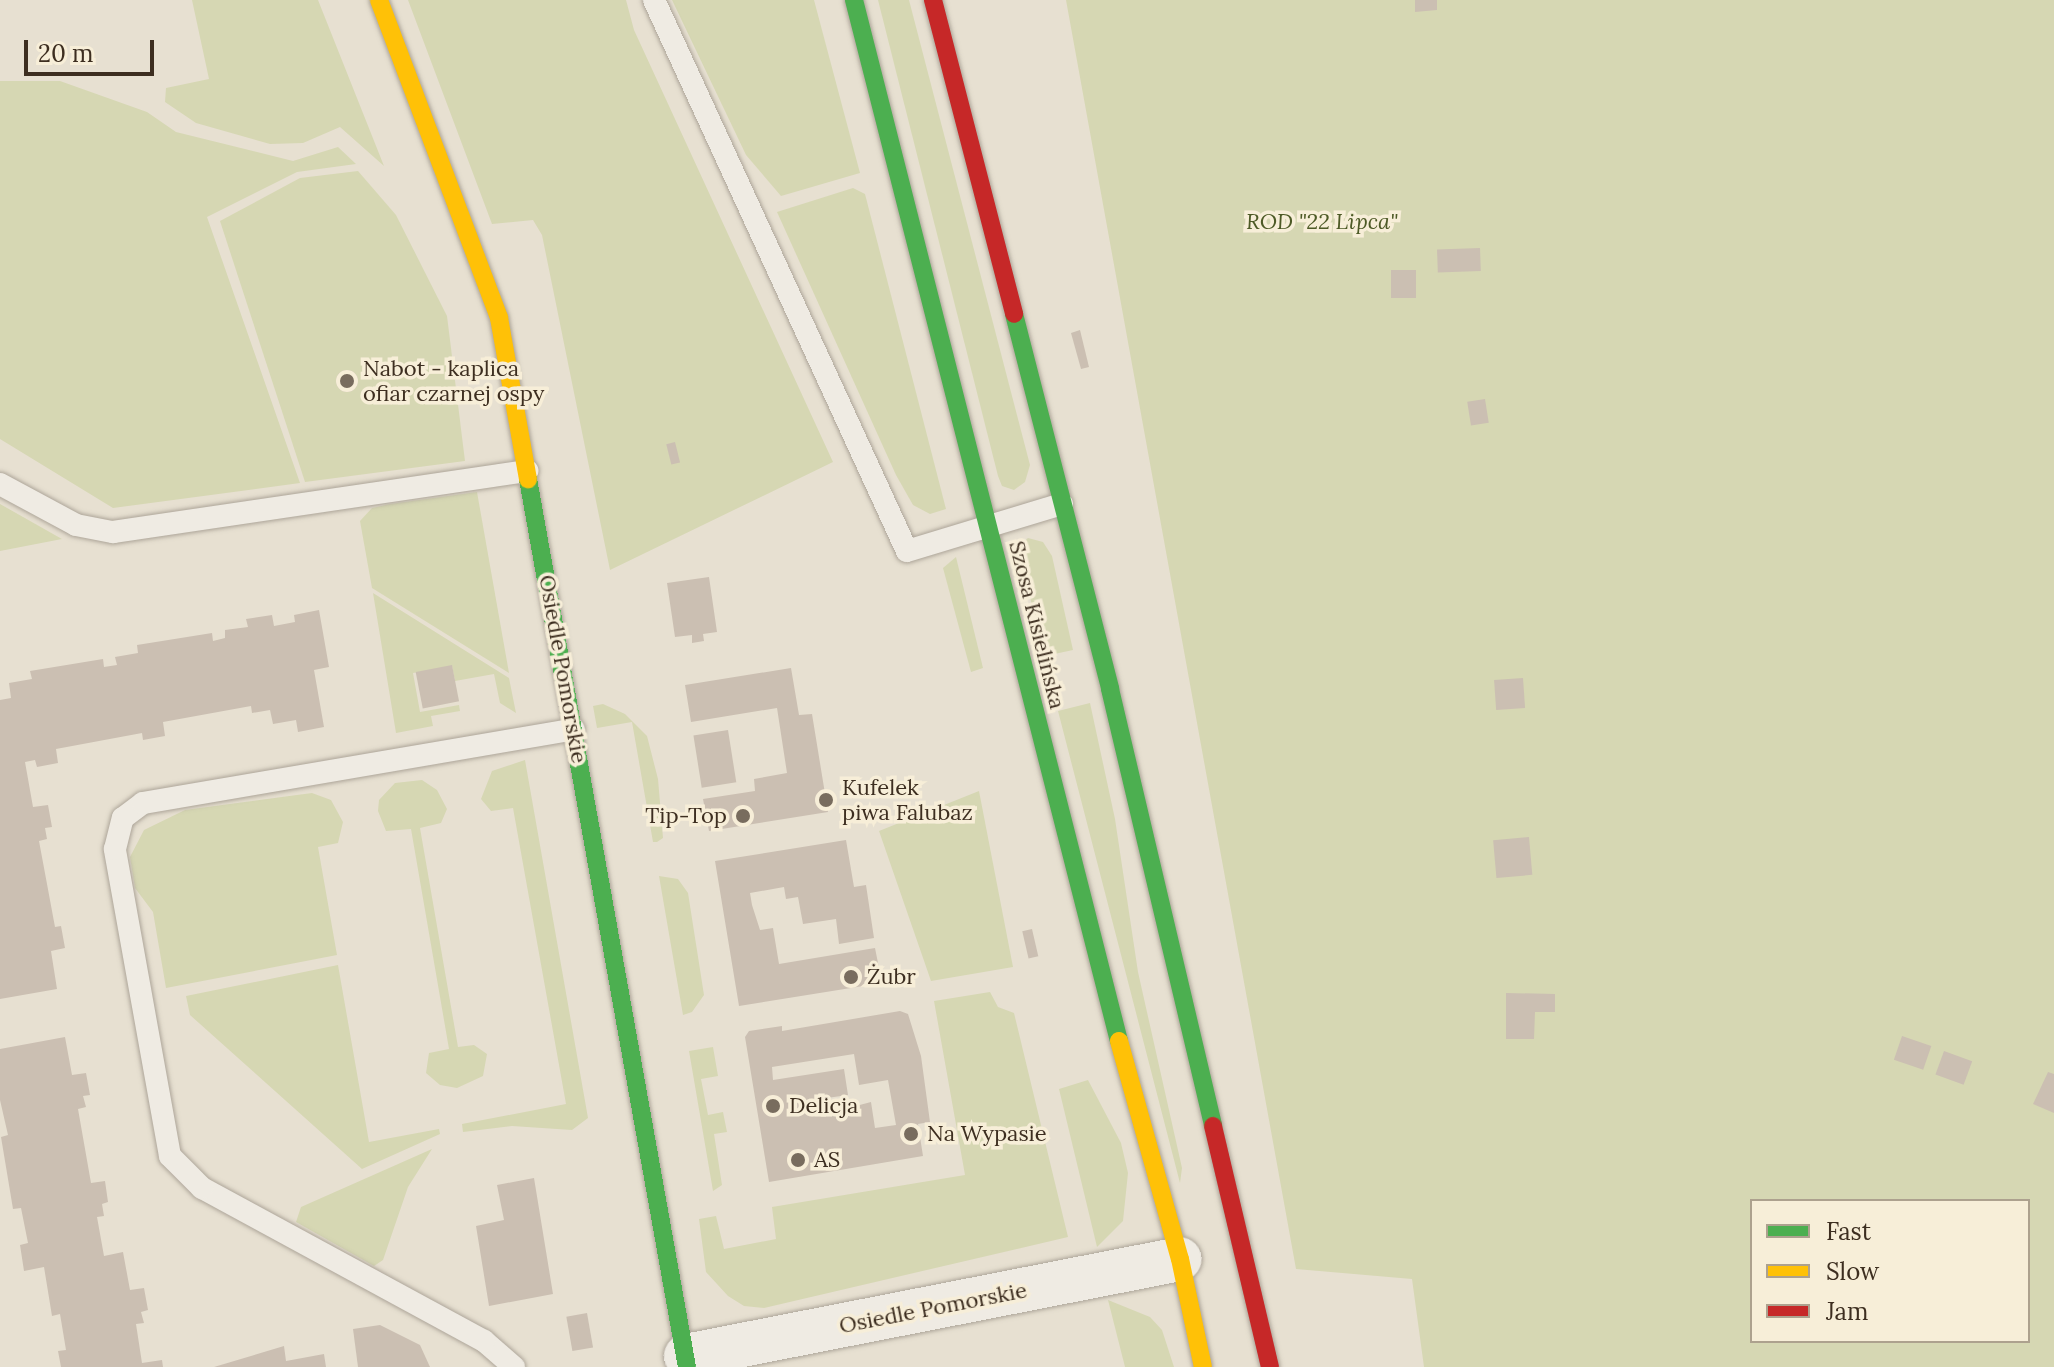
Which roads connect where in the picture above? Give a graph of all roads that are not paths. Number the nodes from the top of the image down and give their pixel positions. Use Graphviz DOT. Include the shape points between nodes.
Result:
graph roads {
  1 [pos="379,0"];
  2 [pos="654,0"];
  3 [pos="854,0"];
  4 [pos="933,0"];
  5 [pos="528,471"];
  6 [pos="0,484"];
  7 [pos="1062,504"];
  8 [pos="987,525"];
  9 [pos="574,729"];
  10 [pos="1228,1176"];
  11 [pos="1212,1204"];
  12 [pos="1194,1256"];
  13 [pos="1231,1296"];
  14 [pos="1257,1315"];
  15 [pos="687,1362"];
  16 [pos="514,1367"];
  17 [pos="1203,1367"];
  18 [pos="1270,1367"];
  1 -- 5 [label="street, Osiedle Pomorskie" via="499,318"];
  2 -- 8 [label="lane" via="907,551"];
  3 -- 8 [label="street, Szosa Kisielińska"];
  4 -- 7 [label="street"];
  5 -- 6 [label="lane" via="113,532 76,525"];
  5 -- 9 [label="street, Osiedle Pomorskie"];
  7 -- 8 [label="lane"];
  7 -- 10 [label="street"];
  8 -- 12 [label="street, Szosa Kisielińska" via="1132,1093"];
  9 -- 15 [label="street, Osiedle Pomorskie"];
  9 -- 16 [label="lane" via="143,803 123,818 115,849 170,1156 202,1188 484,1341"];
  10 -- 11 [label="street"];
  10 -- 14 [label="street"];
  12 -- 15 [label="street, Osiedle Pomorskie"];
  12 -- 17 [label="street, Szosa Kisielińska"];
  13 -- 14 [label="street"];
  14 -- 18 [label="street"];
}
